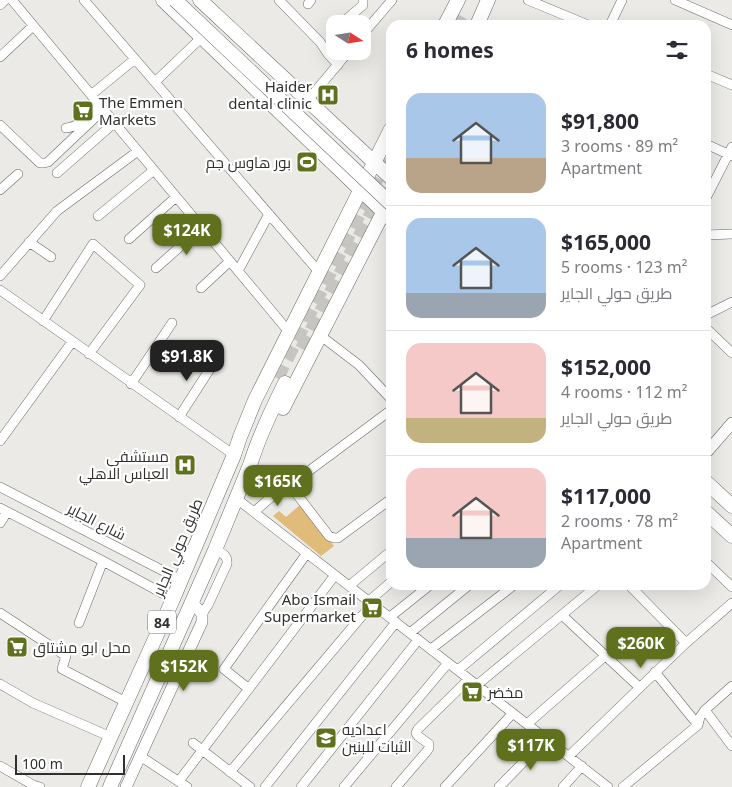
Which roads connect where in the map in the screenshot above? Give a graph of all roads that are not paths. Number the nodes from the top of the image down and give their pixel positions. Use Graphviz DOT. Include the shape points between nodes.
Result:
graph roads {
  1 [pos="5,0"];
  2 [pos="12,0"];
  3 [pos="84,0"];
  4 [pos="163,0"];
  5 [pos="175,0"];
  6 [pos="187,0"];
  7 [pos="200,0"];
  8 [pos="279,0"];
  9 [pos="363,0"];
  10 [pos="392,0"];
  11 [pos="482,0"];
  12 [pos="488,0"];
  13 [pos="528,0"];
  14 [pos="622,0"];
  15 [pos="675,0"];
  16 [pos="0,5"];
  17 [pos="462,9"];
  18 [pos="351,15"];
  19 [pos="450,20"];
  20 [pos="576,20"];
  21 [pos="612,20"];
  22 [pos="371,24"];
  23 [pos="732,25"];
  24 [pos="33,26"];
  25 [pos="202,37"];
  26 [pos="0,57"];
  27 [pos="135,59"];
  28 [pos="342,60"];
  29 [pos="338,65"];
  30 [pos="711,76"];
  31 [pos="155,82"];
  32 [pos="732,85"];
  33 [pos="91,95"];
  34 [pos="308,100"];
  35 [pos="101,108"];
  36 [pos="114,123"];
  37 [pos="0,125"];
  38 [pos="66,128"];
  39 [pos="386,138"];
  40 [pos="384,142"];
  41 [pos="711,146"];
  42 [pos="362,150"];
  43 [pos="138,151"];
  44 [pos="731,153"];
  45 [pos="374,162"];
  46 [pos="154,170"];
  47 [pos="57,173"];
  48 [pos="386,173"];
  49 [pos="18,174"];
  50 [pos="344,174"];
  51 [pos="360,189"];
  52 [pos="711,189"];
  53 [pos="0,190"];
  54 [pos="386,190"];
  55 [pos="176,197"];
  56 [pos="386,209"];
  57 [pos="386,210"];
  58 [pos="349,211"];
  59 [pos="269,214"];
  60 [pos="98,216"];
  61 [pos="386,216"];
  62 [pos="202,227"];
  63 [pos="386,227"];
  64 [pos="732,234"];
  65 [pos="372,235"];
  66 [pos="711,236"];
  67 [pos="129,239"];
  68 [pos="29,242"];
  69 [pos="50,257"];
  70 [pos="230,261"];
  71 [pos="156,268"];
  72 [pos="238,271"];
  73 [pos="319,272"];
  74 [pos="0,276"];
  75 [pos="201,288"];
  76 [pos="0,290"];
  77 [pos="732,302"];
  78 [pos="711,312"];
  79 [pos="43,321"];
  80 [pos="172,322"];
  81 [pos="289,332"];
  82 [pos="711,333"];
  83 [pos="320,336"];
  84 [pos="72,342"];
  85 [pos="732,353"];
  86 [pos="89,354"];
  87 [pos="216,361"];
  88 [pos="131,384"];
  89 [pos="386,394"];
  90 [pos="386,414"];
  91 [pos="179,417"];
  92 [pos="732,423"];
  93 [pos="0,441"];
  94 [pos="711,447"];
  95 [pos="234,455"];
  96 [pos="250,465"];
  97 [pos="287,484"];
  98 [pos="0,487"];
  99 [pos="711,487"];
  100 [pos="237,499"];
  101 [pos="386,503"];
  102 [pos="732,506"];
  103 [pos="3,510"];
  104 [pos="254,512"];
  105 [pos="711,517"];
  106 [pos="0,523"];
  107 [pos="732,536"];
  108 [pos="215,550"];
  109 [pos="307,553"];
  110 [pos="386,555"];
  111 [pos="103,561"];
  112 [pos="711,567"];
  113 [pos="335,575"];
  114 [pos="181,580"];
  115 [pos="349,586"];
  116 [pos="386,587"];
  117 [pos="732,587"];
  118 [pos="425,590"];
  119 [pos="463,590"];
  120 [pos="508,590"];
  121 [pos="554,590"];
  122 [pos="592,590"];
  123 [pos="634,590"];
  124 [pos="173,598"];
  125 [pos="192,602"];
  126 [pos="370,602"];
  127 [pos="732,603"];
  128 [pos="0,613"];
  129 [pos="202,614"];
  130 [pos="562,615"];
  131 [pos="393,620"];
  132 [pos="79,623"];
  133 [pos="410,633"];
  134 [pos="418,640"];
  135 [pos="686,643"];
  136 [pos="431,649"];
  137 [pos="606,656"];
  138 [pos="448,663"];
  139 [pos="458,670"];
  140 [pos="655,672"];
  141 [pos="469,679"];
  142 [pos="0,684"];
  143 [pos="477,685"];
  144 [pos="732,686"];
  145 [pos="639,687"];
  146 [pos="249,689"];
  147 [pos="126,702"];
  148 [pos="705,710"];
  149 [pos="513,713"];
  150 [pos="527,724"];
  151 [pos="698,725"];
  152 [pos="111,737"];
  153 [pos="546,739"];
  154 [pos="193,743"];
  155 [pos="732,746"];
  156 [pos="203,750"];
  157 [pos="140,756"];
  158 [pos="568,756"];
  159 [pos="0,766"];
  160 [pos="582,766"];
  161 [pos="230,772"];
  162 [pos="183,784"];
  163 [pos="35,786"];
  164 [pos="88,787"];
  165 [pos="110,787"];
  166 [pos="126,787"];
  167 [pos="250,787"];
  168 [pos="265,787"];
  169 [pos="301,787"];
  170 [pos="344,787"];
  171 [pos="396,787"];
  172 [pos="445,787"];
  173 [pos="499,787"];
  174 [pos="563,787"];
  175 [pos="608,787"];
  176 [pos="623,787"];
  1 -- 16 [label="street"];
  2 -- 24 [label="street"];
  3 -- 27 [label="street"];
  4 -- 25 [label="highway"];
  5 -- 56 [label="highway, bridge"];
  6 -- 54 [label="highway"];
  7 -- 34 [label="highway"];
  8 -- 29 [label="street"];
  9 -- 18 [label="street"];
  10 -- 22 [label="street"];
  11 -- 17 [label="highway"];
  12 -- 17 [label="highway"];
  13 -- 20 [label="street"];
  14 -- 21 [label="street"];
  15 -- 23 [label="street"];
  17 -- 19 [label="highway"];
  24 -- 26 [label="street"];
  24 -- 33 [label="street"];
  25 -- 31 [label="street"];
  25 -- 50 [label="highway"];
  27 -- 31 [label="street"];
  27 -- 33 [label="street"];
  28 -- 29 [label="street"];
  29 -- 34 [label="street"];
  30 -- 32 [label="street"];
  31 -- 59 [label="street"];
  33 -- 35 [label="street"];
  34 -- 42 [label="highway"];
  35 -- 36 [label="street"];
  35 -- 37 [label="street" via="44,163"];
  35 -- 38 [label="street"];
  36 -- 43 [label="street"];
  36 -- 47 [label="street"];
  39 -- 40 [label="highway"];
  40 -- 42 [label="highway" via="373,152"];
  40 -- 45 [label="highway"];
  41 -- 44 [label="street"];
  42 -- 45 [label="highway"];
  43 -- 46 [label="street"];
  43 -- 68 [label="street" via="57,211"];
  44 -- 52 [label="street"];
  45 -- 48 [label="highway"];
  45 -- 51 [label="highway"];
  46 -- 55 [label="street"];
  46 -- 60 [label="street"];
  49 -- 53 [label="street"];
  50 -- 51 [label="highway"];
  50 -- 58 [label="highway" via="352,189"];
  51 -- 57 [label="highway"];
  51 -- 58 [label="highway"];
  55 -- 62 [label="street"];
  55 -- 67 [label="street"];
  58 -- 73 [label="highway"];
  59 -- 72 [label="street"];
  59 -- 73 [label="street"];
  61 -- 65 [label="highway"];
  62 -- 70 [label="street"];
  62 -- 71 [label="street"];
  63 -- 65 [label="highway"];
  64 -- 66 [label="street"];
  65 -- 83 [label="highway"];
  68 -- 69 [label="street"];
  68 -- 74 [label="street"];
  70 -- 72 [label="street"];
  70 -- 75 [label="street"];
  72 -- 81 [label="street"];
  73 -- 81 [label="highway"];
  76 -- 79 [label="street"];
  77 -- 78 [label="street"];
  79 -- 84 [label="street"];
  79 -- 86 [label="street" via="93,244 140,285"];
  80 -- 88 [label="street"];
  81 -- 95 [label="highway" via="255,400"];
  82 -- 85 [label="street"];
  83 -- 89 [label="street" via="359,365"];
  83 -- 96 [label="highway"];
  84 -- 86 [label="street"];
  84 -- 93 [label="street"];
  86 -- 88 [label="street"];
  87 -- 91 [label="street"];
  88 -- 91 [label="street"];
  90 -- 97 [label="street" via="304,476"];
  91 -- 95 [label="street"];
  92 -- 94 [label="main road"];
  95 -- 96 [label="highway, 84" via="281,381"];
  95 -- 114 [label="highway, طريق حولي الجاير / 84"];
  96 -- 97 [label="street" via="275,482"];
  96 -- 100 [label="highway, 84"];
  97 -- 101 [label="street" via="334,538"];
  97 -- 104 [label="street"];
  98 -- 114 [label="street, شارع الجاير"];
  99 -- 102 [label="highway"];
  100 -- 104 [label="street"];
  100 -- 108 [label="highway, 84"];
  103 -- 106 [label="street"];
  103 -- 111 [label="street"];
  104 -- 109 [label="street"];
  105 -- 107 [label="highway"];
  108 -- 125 [label="highway, 84"];
  108 -- 129 [label="street" via="226,556 227,564"];
  109 -- 113 [label="street"];
  109 -- 146 [label="street" via="224,670"];
  110 -- 115 [label="street"];
  111 -- 124 [label="street"];
  111 -- 132 [label="street"];
  112 -- 117 [label="street"];
  113 -- 115 [label="street"];
  113 -- 146 [label="street"];
  114 -- 124 [label="highway, طريق حولي الجاير / 84"];
  115 -- 126 [label="street"];
  116 -- 126 [label="street"];
  118 -- 131 [label="street"];
  119 -- 133 [label="street"];
  120 -- 136 [label="street"];
  121 -- 139 [label="street"];
  122 -- 130 [label="street"];
  123 -- 135 [label="street"];
  124 -- 147 [label="highway, طريق حولي الجاير / 84"];
  125 -- 129 [label="main road"];
  125 -- 165 [label="highway, 84"];
  126 -- 131 [label="street"];
  126 -- 161 [label="street"];
  127 -- 135 [label="street"];
  128 -- 147 [label="street" via="66,656 62,669"];
  129 -- 157 [label="main road" via="202,622"];
  130 -- 137 [label="street"];
  130 -- 143 [label="street"];
  131 -- 133 [label="street"];
  131 -- 168 [label="street"];
  133 -- 134 [label="street"];
  134 -- 136 [label="street"];
  134 -- 169 [label="street"];
  135 -- 140 [label="street"];
  136 -- 138 [label="street"];
  137 -- 145 [label="street"];
  137 -- 150 [label="street"];
  138 -- 139 [label="street"];
  138 -- 170 [label="street"];
  139 -- 141 [label="street"];
  140 -- 145 [label="street"];
  140 -- 151 [label="street"];
  141 -- 143 [label="street"];
  141 -- 171 [label="street" via="418,729 416,733 429,748"];
  142 -- 152 [label="street" via="33,703"];
  143 -- 149 [label="street"];
  144 -- 148 [label="street"];
  145 -- 158 [label="street"];
  146 -- 156 [label="street"];
  147 -- 152 [label="highway, طريق حولي الجاير / 84"];
  148 -- 151 [label="street"];
  148 -- 155 [label="street"];
  149 -- 150 [label="street"];
  149 -- 172 [label="street"];
  150 -- 153 [label="street"];
  151 -- 176 [label="street"];
  152 -- 164 [label="highway, طريق حولي الجاير / 84"];
  153 -- 158 [label="street"];
  153 -- 173 [label="street"];
  154 -- 156 [label="street"];
  156 -- 161 [label="street"];
  156 -- 162 [label="street"];
  157 -- 162 [label="street"];
  157 -- 166 [label="main road"];
  158 -- 160 [label="street"];
  159 -- 163 [label="street"];
  160 -- 174 [label="street"];
  160 -- 175 [label="street"];
  161 -- 167 [label="street"];
}
